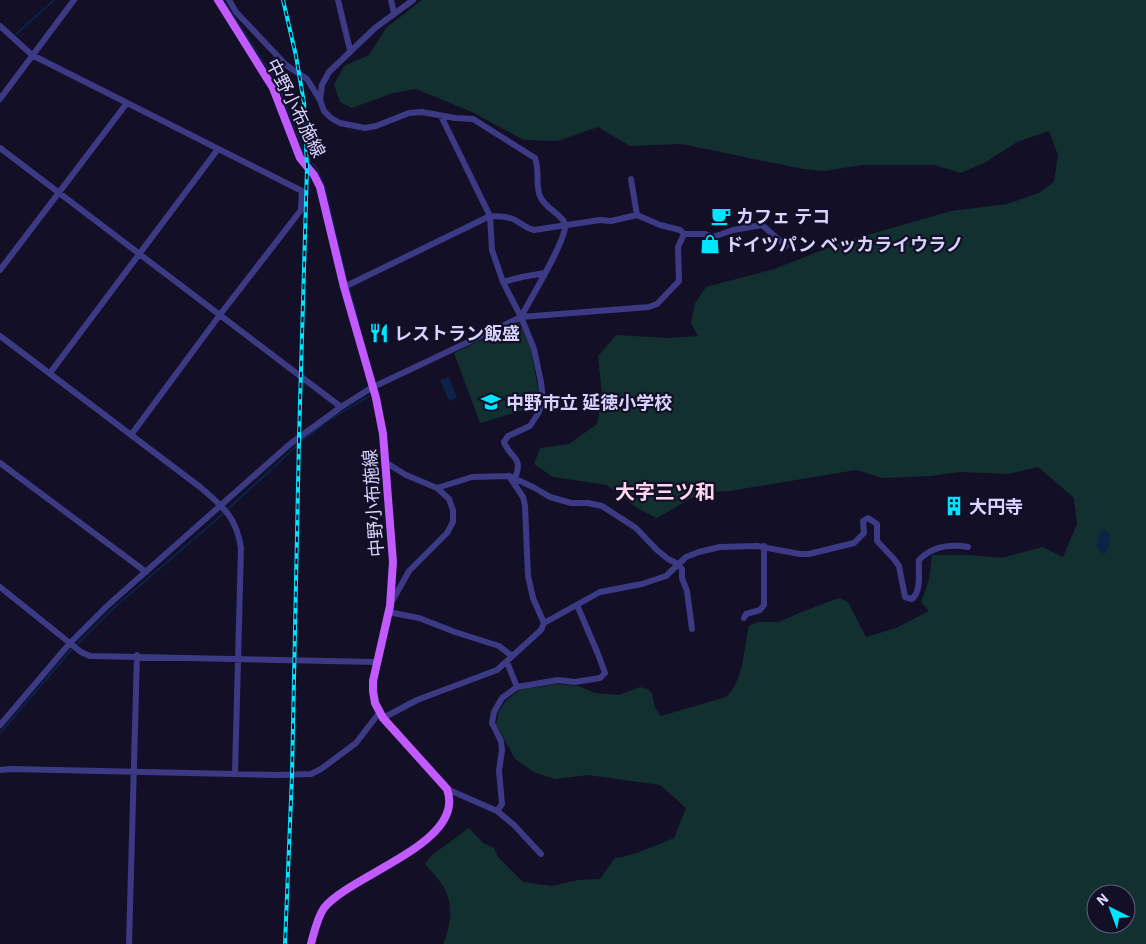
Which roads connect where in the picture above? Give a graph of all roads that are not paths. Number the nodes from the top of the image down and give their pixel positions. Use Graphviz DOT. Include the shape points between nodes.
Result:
graph roads {
  1 [pos="74,0"];
  2 [pos="218,0"];
  3 [pos="229,0"];
  4 [pos="338,0"];
  5 [pos="391,0"];
  6 [pos="412,0"];
  7 [pos="394,14"];
  8 [pos="0,26"];
  9 [pos="350,50"];
  10 [pos="32,55"];
  11 [pos="0,99"];
  12 [pos="320,100"];
  13 [pos="127,103"];
  14 [pos="441,116"];
  15 [pos="0,148"];
  16 [pos="218,150"];
  17 [pos="631,179"];
  18 [pos="58,193"];
  19 [pos="637,214"];
  20 [pos="490,216"];
  21 [pos="565,226"];
  22 [pos="684,234"];
  23 [pos="786,246"];
  24 [pos="139,255"];
  25 [pos="0,270"];
  26 [pos="545,273"];
  27 [pos="503,282"];
  28 [pos="344,287"];
  29 [pos="219,316"];
  30 [pos="521,316"];
  31 [pos="0,336"];
  32 [pos="50,374"];
  33 [pos="371,388"];
  34 [pos="341,407"];
  35 [pos="131,435"];
  36 [pos="0,462"];
  37 [pos="385,462"];
  38 [pos="512,477"];
  39 [pos="437,488"];
  40 [pos="221,505"];
  41 [pos="764,546"];
  42 [pos="968,547"];
  43 [pos="678,564"];
  44 [pos="146,572"];
  45 [pos="0,587"];
  46 [pos="577,605"];
  47 [pos="389,609"];
  48 [pos="744,618"];
  49 [pos="544,623"];
  50 [pos="692,629"];
  51 [pos="70,643"];
  52 [pos="137,656"];
  53 [pos="512,656"];
  54 [pos="239,658"];
  55 [pos="377,662"];
  56 [pos="507,662"];
  57 [pos="516,687"];
  58 [pos="381,715"];
  59 [pos="0,725"];
  60 [pos="0,770"];
  61 [pos="134,771"];
  62 [pos="235,773"];
  63 [pos="447,788"];
  64 [pos="497,811"];
  65 [pos="541,854"];
  66 [pos="129,944"];
  67 [pos="311,944"];
  1 -- 10 [label="street"];
  2 -- 28 [label="main road, 中野小布施線" via="273,88 300,158 320,187"];
  3 -- 12 [label="street" via="236,12 286,65 306,79"];
  4 -- 9 [label="street"];
  5 -- 7 [label="street"];
  6 -- 7 [label="street"];
  7 -- 9 [label="street"];
  8 -- 10 [label="street"];
  9 -- 12 [label="street" via="329,72 322,85"];
  10 -- 11 [label="street"];
  10 -- 13 [label="street"];
  12 -- 14 [label="street" via="331,118 364,128 409,113"];
  13 -- 16 [label="street"];
  13 -- 18 [label="street"];
  14 -- 20 [label="street"];
  14 -- 21 [label="street" via="480,122 535,158 539,167 539,194"];
  15 -- 18 [label="street"];
  16 -- 24 [label="street"];
  16 -- 29 [label="street" via="302,192 301,210"];
  17 -- 19 [label="street"];
  18 -- 24 [label="street"];
  18 -- 25 [label="street"];
  19 -- 21 [label="street" via="611,221"];
  19 -- 22 [label="street"];
  20 -- 21 [label="street" via="504,216 534,230"];
  20 -- 27 [label="street" via="492,250"];
  20 -- 28 [label="street"];
  21 -- 26 [label="street"];
  22 -- 23 [label="street" via="713,237 762,225"];
  22 -- 30 [label="street" via="678,247 679,281 657,304"];
  24 -- 29 [label="street"];
  24 -- 32 [label="street"];
  26 -- 27 [label="street"];
  26 -- 30 [label="street"];
  27 -- 30 [label="street"];
  28 -- 33 [label="main road, 中野小布施線"];
  29 -- 34 [label="street"];
  29 -- 35 [label="street"];
  30 -- 33 [label="street"];
  30 -- 38 [label="street" via="534,349 543,400 530,426 508,436 504,442 518,462"];
  31 -- 32 [label="street"];
  32 -- 35 [label="street"];
  33 -- 34 [label="street"];
  33 -- 37 [label="main road, 中野小布施線" via="384,434"];
  34 -- 40 [label="street" via="290,444"];
  35 -- 40 [label="street"];
  36 -- 44 [label="street"];
  37 -- 39 [label="street"];
  37 -- 47 [label="main road, 中野小布施線" via="393,562"];
  38 -- 39 [label="street" via="472,476"];
  38 -- 43 [label="street" via="550,497 570,503 602,506 636,528 657,550"];
  38 -- 49 [label="street" via="525,506 528,576"];
  39 -- 47 [label="street" via="449,499 453,522 409,571"];
  40 -- 44 [label="street"];
  40 -- 54 [label="street" via="238,531 241,548"];
  41 -- 42 [label="street" via="809,554 854,544 864,533 863,521 868,518 877,524 877,540 899,566 905,597 912,599 918,590 919,560 926,553 946,546"];
  41 -- 43 [label="street" via="720,548 693,554"];
  41 -- 48 [label="street" via="764,605"];
  43 -- 46 [label="street" via="666,576 600,592"];
  43 -- 50 [label="street" via="687,591"];
  44 -- 51 [label="street"];
  45 -- 51 [label="street"];
  46 -- 49 [label="street"];
  46 -- 57 [label="street" via="605,673 600,678 575,682 558,680"];
  47 -- 53 [label="street" via="499,646"];
  47 -- 55 [label="main road, 中野小布施線"];
  49 -- 53 [label="street" via="541,630"];
  51 -- 52 [label="street" via="90,656"];
  51 -- 59 [label="street"];
  52 -- 54 [label="street"];
  52 -- 61 [label="street"];
  53 -- 56 [label="street"];
  54 -- 55 [label="street"];
  54 -- 62 [label="street"];
  55 -- 58 [label="main road, 中野小布施線" via="373,691"];
  56 -- 57 [label="street"];
  56 -- 58 [label="street" via="497,670"];
  57 -- 64 [label="street" via="502,698 492,723 502,750 499,771 502,804"];
  58 -- 62 [label="street" via="335,760 311,774"];
  58 -- 63 [label="main road, 中野小布施線"];
  60 -- 61 [label="street"];
  61 -- 62 [label="street"];
  61 -- 66 [label="street"];
  63 -- 64 [label="street"];
  63 -- 67 [label="main road" via="450,805 435,832 331,901 323,910"];
  64 -- 65 [label="street"];
}
